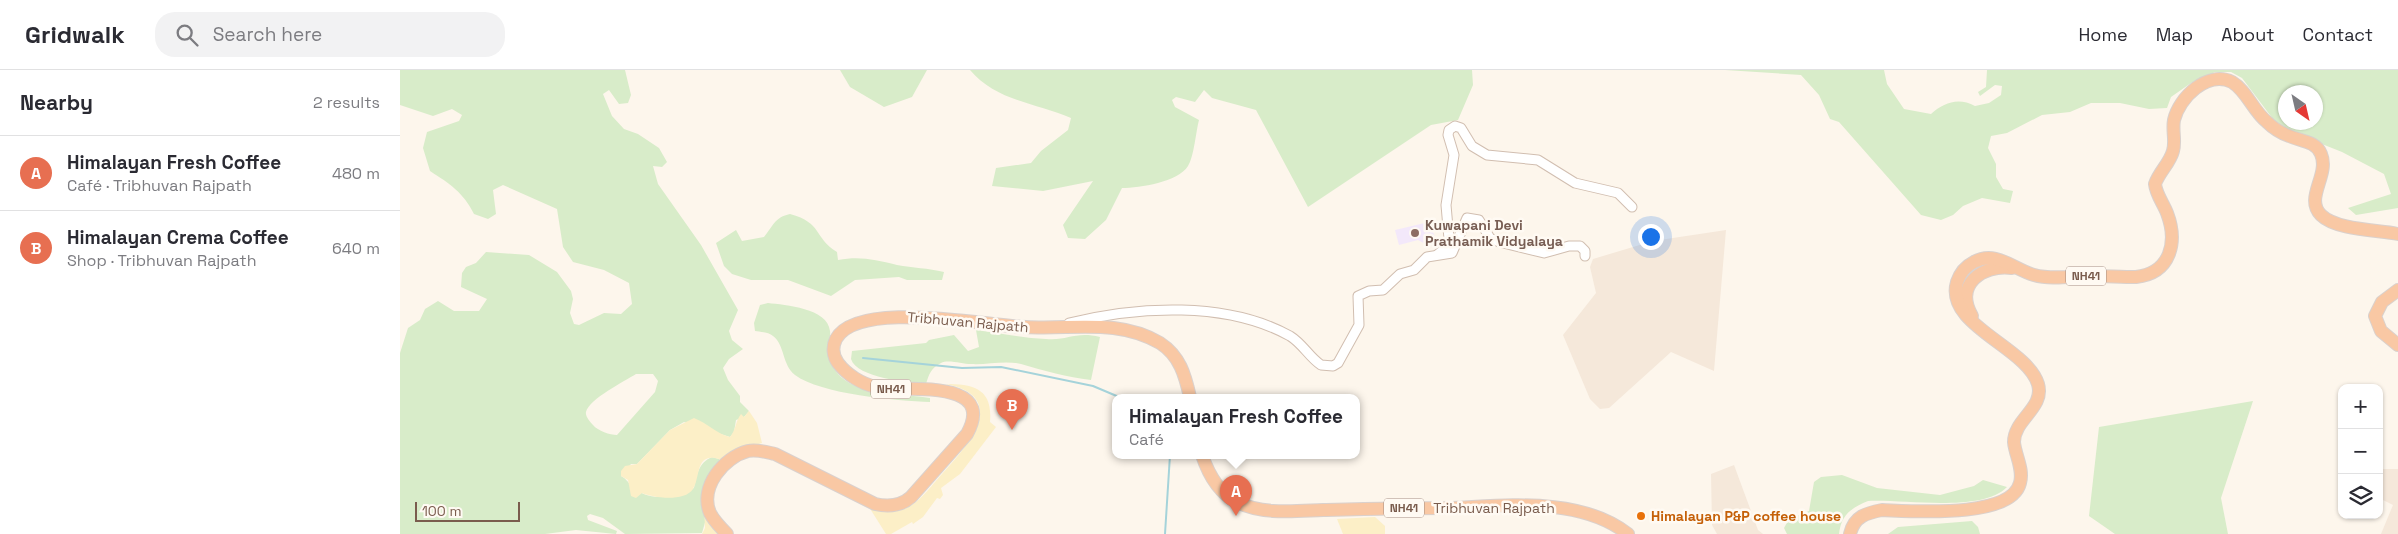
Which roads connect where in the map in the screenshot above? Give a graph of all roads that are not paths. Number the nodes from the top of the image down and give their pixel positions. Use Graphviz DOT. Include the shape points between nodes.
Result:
graph roads {
  1 [pos="1632,207"];
  2 [pos="2398,234"];
  3 [pos="1436,256"];
  4 [pos="1586,256"];
  5 [pos="2398,290"];
  6 [pos="1051,327"];
  7 [pos="2398,345"];
  8 [pos="1189,394"];
  9 [pos="1204,459"];
  10 [pos="727,534"];
  11 [pos="1628,534"];
  12 [pos="1850,534"];
  1 -- 3 [label="street" via="1618,194 1575,183 1538,160 1487,155 1472,146 1461,128 1455,126 1448,135 1454,155 1446,205 1449,239 1447,247"];
  2 -- 12 [label="highway, NH41" via="2342,225 2322,217 2315,201 2323,168 2322,155 2317,148 2279,131 2263,119 2234,84 2223,78 2214,78 2194,88 2180,105 2174,122 2173,152 2155,184 2168,216 2172,238 2170,255 2161,267 2150,274 2132,277 2045,277 1999,259 1988,258 1972,262 1956,285 1957,301 1963,311 2028,368 2038,384 2037,401 2015,435 2021,476 2019,487 2008,499 1987,507 1869,513 1857,520"];
  3 -- 4 [label="street" via="1452,252 1467,218 1472,217 1480,220 1490,238 1499,242 1544,253 1580,246"];
  3 -- 6 [label="street" via="1427,257 1414,270 1400,274 1383,290 1358,296 1359,325 1333,366 1321,365 1290,336 1227,314 1130,311"];
  5 -- 7 [label="highway" via="2382,302 2375,316 2381,331"];
  6 -- 8 [label="highway, Tribhuvan Rajpath / NH41" via="1108,327 1156,341 1178,360"];
  6 -- 10 [label="highway, Tribhuvan Rajpath / NH41" via="904,317 868,320 848,327 837,337 833,349 836,360 846,371 875,386 958,394 972,410 967,434 912,497 894,505 875,504 775,454 759,450 743,453 720,469 708,492 710,513"];
  9 -- 11 [label="highway, Tribhuvan Rajpath / NH41" via="1224,493 1254,509 1544,507 1595,516"];
}
